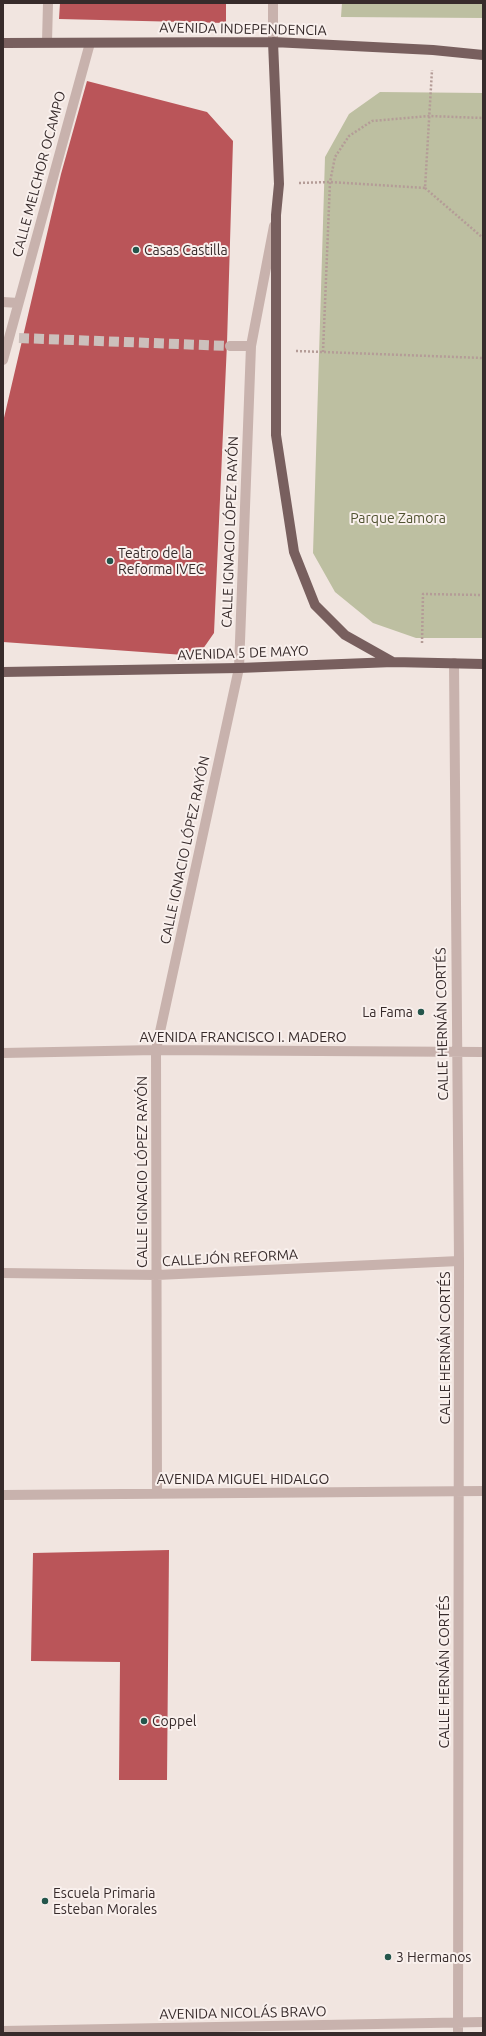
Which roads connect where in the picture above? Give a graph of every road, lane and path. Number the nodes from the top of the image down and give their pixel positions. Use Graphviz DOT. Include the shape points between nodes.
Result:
graph roads {
  1 [pos="48,3"];
  2 [pos="273,3"];
  3 [pos="47,42"];
  4 [pos="90,42"];
  5 [pos="273,42"];
  6 [pos="3,43"];
  7 [pos="433,50"];
  8 [pos="483,54"];
  9 [pos="430,116"];
  10 [pos="483,118"];
  11 [pos="330,182"];
  12 [pos="278,184"];
  13 [pos="425,188"];
  14 [pos="276,215"];
  15 [pos="483,238"];
  16 [pos="3,302"];
  17 [pos="18,303"];
  18 [pos="230,346"];
  19 [pos="251,346"];
  20 [pos="276,350"];
  21 [pos="323,352"];
  22 [pos="483,358"];
  23 [pos="3,360"];
  24 [pos="483,595"];
  25 [pos="393,662"];
  26 [pos="422,662"];
  27 [pos="454,663"];
  28 [pos="483,664"];
  29 [pos="239,668"];
  30 [pos="3,672"];
  31 [pos="156,1050"];
  32 [pos="457,1052"];
  33 [pos="483,1052"];
  34 [pos="3,1053"];
  35 [pos="459,1260"];
  36 [pos="3,1273"];
  37 [pos="157,1275"];
  38 [pos="483,1491"];
  39 [pos="459,1492"];
  40 [pos="158,1493"];
  41 [pos="3,1495"];
  42 [pos="483,2022"];
  43 [pos="458,2028"];
  44 [pos="3,2031"];
  1 -- 3 [label="street"];
  2 -- 5 [label="street, CALLE IGNACIO LÓPEZ RAYÓN"];
  3 -- 4 [label="main road, AVENIDA INDEPENDENCIA"];
  3 -- 6 [label="main road, AVENIDA INDEPENDENCIA"];
  4 -- 5 [label="main road, AVENIDA INDEPENDENCIA"];
  4 -- 17 [label="street, CALLE MELCHOR OCAMPO"];
  5 -- 7 [label="main road, AVENIDA INDEPENDENCIA"];
  5 -- 12 [label="main road, CALLE IGNACIO LÓPEZ RAYÓN"];
  7 -- 8 [label="main road, AVENIDA INDEPENDENCIA"];
  7 -- 9 [label="path"];
  9 -- 10 [label="path"];
  9 -- 11 [label="path" via="372,121 349,136 335,157"];
  9 -- 13 [label="path"];
  11 -- 12 [label="path"];
  11 -- 13 [label="path"];
  11 -- 21 [label="path"];
  12 -- 14 [label="main road, CALLE IGNACIO LÓPEZ RAYÓN"];
  13 -- 15 [label="path"];
  14 -- 19 [label="street, CALLE IGNACIO LÓPEZ RAYÓN"];
  14 -- 20 [label="main road, CALLE IGNACIO LÓPEZ RAYÓN"];
  16 -- 17 [label="street"];
  17 -- 23 [label="street, CALLE MELCHOR OCAMPO" via="14,337"];
  18 -- 19 [label="street"];
  19 -- 29 [label="street, CALLE IGNACIO LÓPEZ RAYÓN"];
  20 -- 21 [label="path"];
  20 -- 25 [label="main road, CALLE IGNACIO LÓPEZ RAYÓN" via="276,435 294,552 315,605 345,635"];
  21 -- 22 [label="path"];
  24 -- 26 [label="path" via="423,594"];
  25 -- 26 [label="main road, AVENIDA 5 DE MAYO"];
  25 -- 29 [label="main road, AVENIDA 5 DE MAYO"];
  26 -- 27 [label="main road, AVENIDA 5 DE MAYO"];
  27 -- 28 [label="main road, AVENIDA 5 DE MAYO"];
  27 -- 32 [label="street, CALLE HERNÁN CORTÉS"];
  29 -- 30 [label="main road, AVENIDA 5 DE MAYO"];
  29 -- 31 [label="street, CALLE IGNACIO LÓPEZ RAYÓN"];
  31 -- 32 [label="street, AVENIDA FRANCISCO I. MADERO"];
  31 -- 34 [label="street, AVENIDA FRANCISCO I. MADERO"];
  31 -- 37 [label="street, CALLE IGNACIO LÓPEZ RAYÓN"];
  32 -- 33 [label="street, AVENIDA FRANCISCO I. MADERO"];
  32 -- 35 [label="street, CALLE HERNÁN CORTÉS"];
  35 -- 37 [label="street, CALLEJÓN REFORMA"];
  35 -- 39 [label="street, CALLE HERNÁN CORTÉS"];
  36 -- 37 [label="street, CALLEJÓN REFORMA"];
  37 -- 40 [label="street, CALLE IGNACIO LÓPEZ RAYÓN"];
  38 -- 39 [label="street, AVENIDA MIGUEL HIDALGO"];
  39 -- 40 [label="street, AVENIDA MIGUEL HIDALGO"];
  39 -- 43 [label="street, CALLE HERNÁN CORTÉS"];
  40 -- 41 [label="street, AVENIDA MIGUEL HIDALGO"];
  42 -- 43 [label="street, AVENIDA NICOLÁS BRAVO"];
  43 -- 44 [label="street, AVENIDA NICOLÁS BRAVO"];
}
